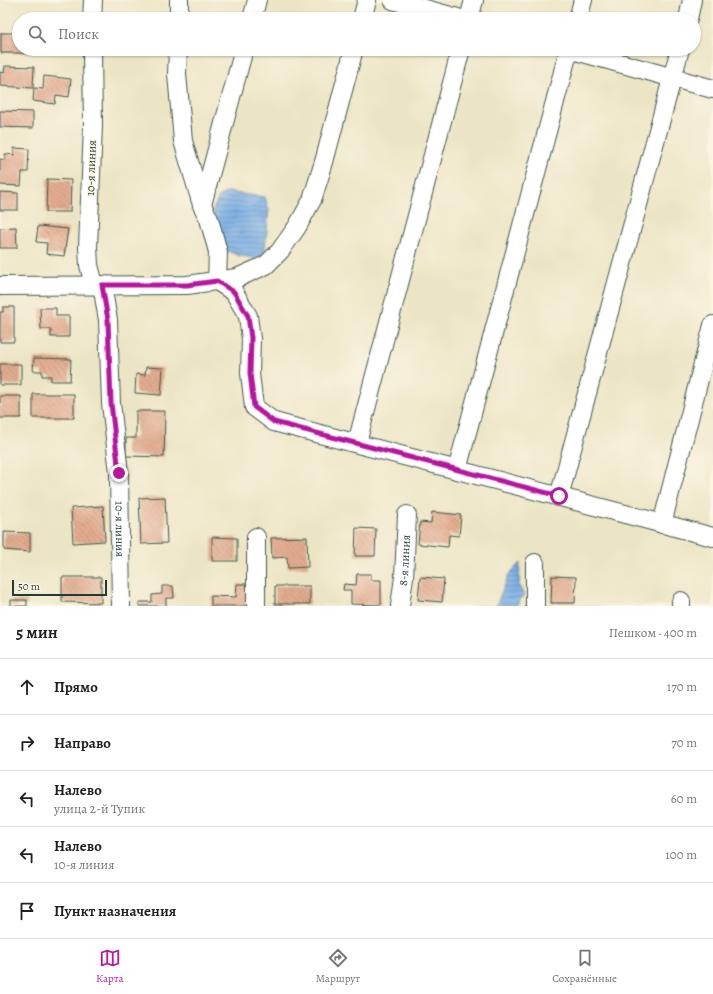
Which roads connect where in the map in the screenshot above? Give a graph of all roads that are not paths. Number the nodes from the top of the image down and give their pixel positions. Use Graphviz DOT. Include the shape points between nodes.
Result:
graph roads {
  1 [pos="93,0"];
  2 [pos="179,0"];
  3 [pos="257,0"];
  4 [pos="367,0"];
  5 [pos="393,0"];
  6 [pos="474,0"];
  7 [pos="583,0"];
  8 [pos="692,0"];
  9 [pos="92,12"];
  10 [pos="178,12"];
  11 [pos="254,12"];
  12 [pos="364,12"];
  13 [pos="436,12"];
  14 [pos="471,12"];
  15 [pos="580,12"];
  16 [pos="689,12"];
  17 [pos="92,56"];
  18 [pos="178,56"];
  19 [pos="242,56"];
  20 [pos="352,56"];
  21 [pos="459,56"];
  22 [pos="567,56"];
  23 [pos="595,56"];
  24 [pos="678,56"];
  25 [pos="672,77"];
  26 [pos="713,89"];
  27 [pos="202,205"];
  28 [pos="217,281"];
  29 [pos="98,285"];
  30 [pos="0,286"];
  31 [pos="713,325"];
  32 [pos="357,443"];
  33 [pos="457,470"];
  34 [pos="559,496"];
  35 [pos="407,515"];
  36 [pos="662,524"];
  37 [pos="256,537"];
  38 [pos="713,537"];
  39 [pos="535,563"];
  40 [pos="121,606"];
  41 [pos="256,606"];
  42 [pos="400,606"];
  43 [pos="535,606"];
  1 -- 9 [label="street"];
  2 -- 10 [label="street"];
  3 -- 11 [label="street"];
  4 -- 12 [label="street"];
  5 -- 13 [label="street"];
  6 -- 14 [label="street"];
  7 -- 15 [label="street"];
  8 -- 16 [label="street"];
  17 -- 29 [label="street, 10-я линия" via="93,126 88,247 89,265"];
  18 -- 27 [label="street" via="183,141"];
  19 -- 27 [label="street"];
  20 -- 28 [label="street" via="312,200 297,227 280,252 266,265 237,278"];
  21 -- 32 [label="street"];
  22 -- 33 [label="street"];
  23 -- 25 [label="street"];
  24 -- 25 [label="street"];
  25 -- 26 [label="street"];
  25 -- 34 [label="street"];
  27 -- 28 [label="street" via="209,219 218,252"];
  28 -- 29 [label="street" via="187,285"];
  28 -- 32 [label="street" via="234,292 248,316 254,407 274,422"];
  29 -- 30 [label="street"];
  29 -- 40 [label="street, 10-я линия" via="108,320 111,403 119,473"];
  31 -- 36 [label="street"];
  32 -- 33 [label="street"];
  33 -- 34 [label="street"];
  34 -- 36 [label="street"];
  35 -- 42 [label="street, 8-я линия"];
  36 -- 38 [label="street"];
  37 -- 41 [label="street"];
  39 -- 43 [label="street"];
}
